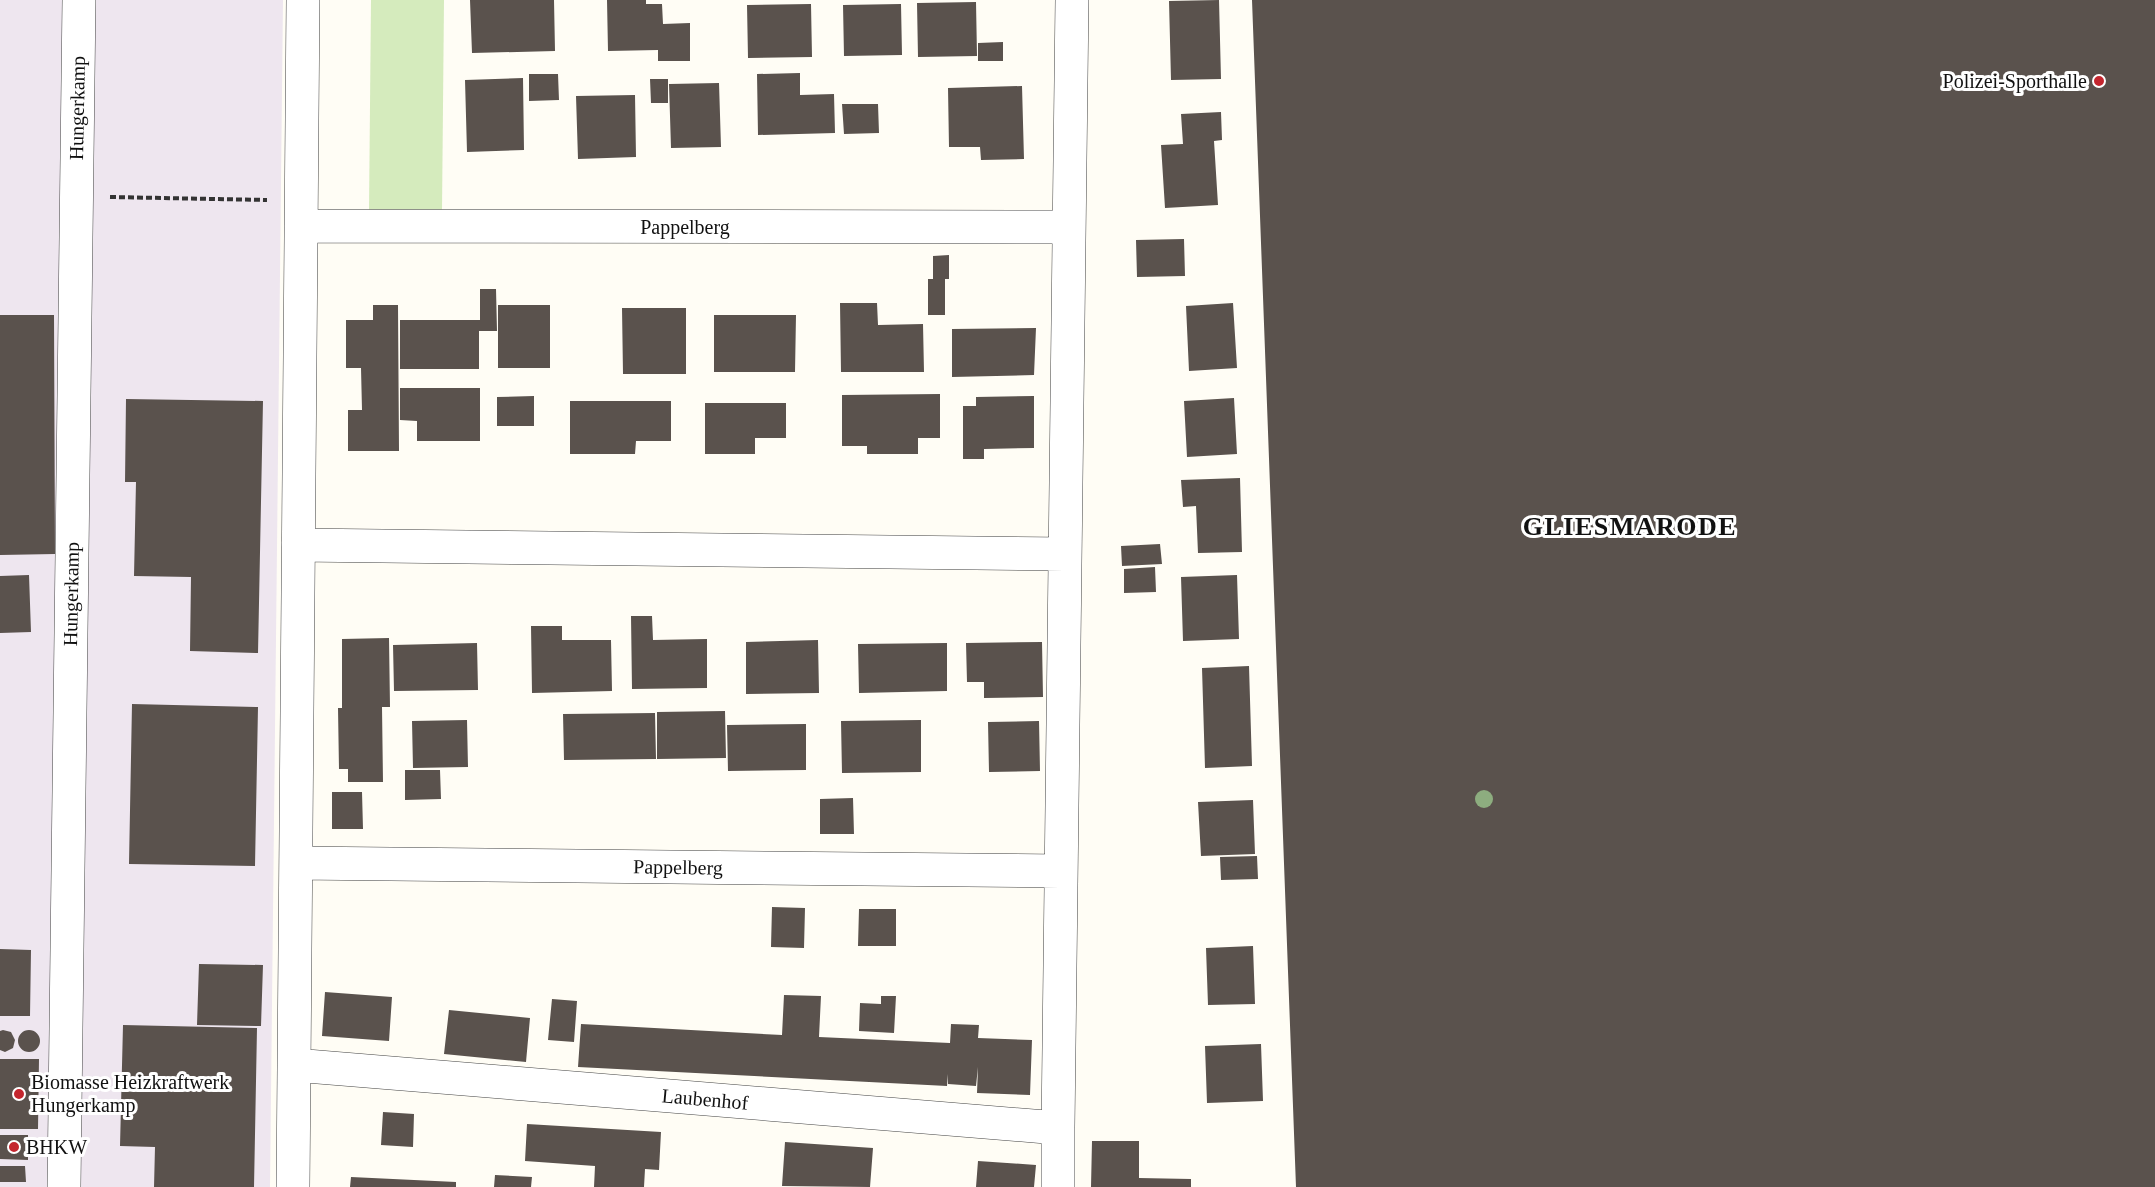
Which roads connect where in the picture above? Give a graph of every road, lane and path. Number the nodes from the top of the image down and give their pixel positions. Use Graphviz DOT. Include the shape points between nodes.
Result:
graph roads {
  1 [pos="79,0"];
  2 [pos="303,0"];
  3 [pos="1072,0"];
  4 [pos="76,196"];
  5 [pos="301,214"];
  6 [pos="1068,227"];
  7 [pos="298,545"];
  8 [pos="1065,554"];
  9 [pos="296,863"];
  10 [pos="1060,871"];
  11 [pos="294,1065"];
  12 [pos="1058,1128"];
  13 [pos="64,1187"];
  14 [pos="293,1187"];
  15 [pos="1058,1187"];
  1 -- 4 [label="street, Hungerkamp"];
  2 -- 5 [label="street"];
  3 -- 6 [label="street"];
  4 -- 5 [label="path"];
  4 -- 13 [label="street, Hungerkamp"];
  5 -- 6 [label="street, Pappelberg"];
  5 -- 7 [label="street"];
  6 -- 8 [label="street"];
  7 -- 8 [label="street"];
  7 -- 9 [label="street"];
  8 -- 10 [label="street"];
  9 -- 10 [label="street, Pappelberg"];
  9 -- 11 [label="street"];
  10 -- 12 [label="street"];
  11 -- 12 [label="street, Laubenhof"];
  11 -- 14 [label="street"];
  12 -- 15 [label="street"];
}
